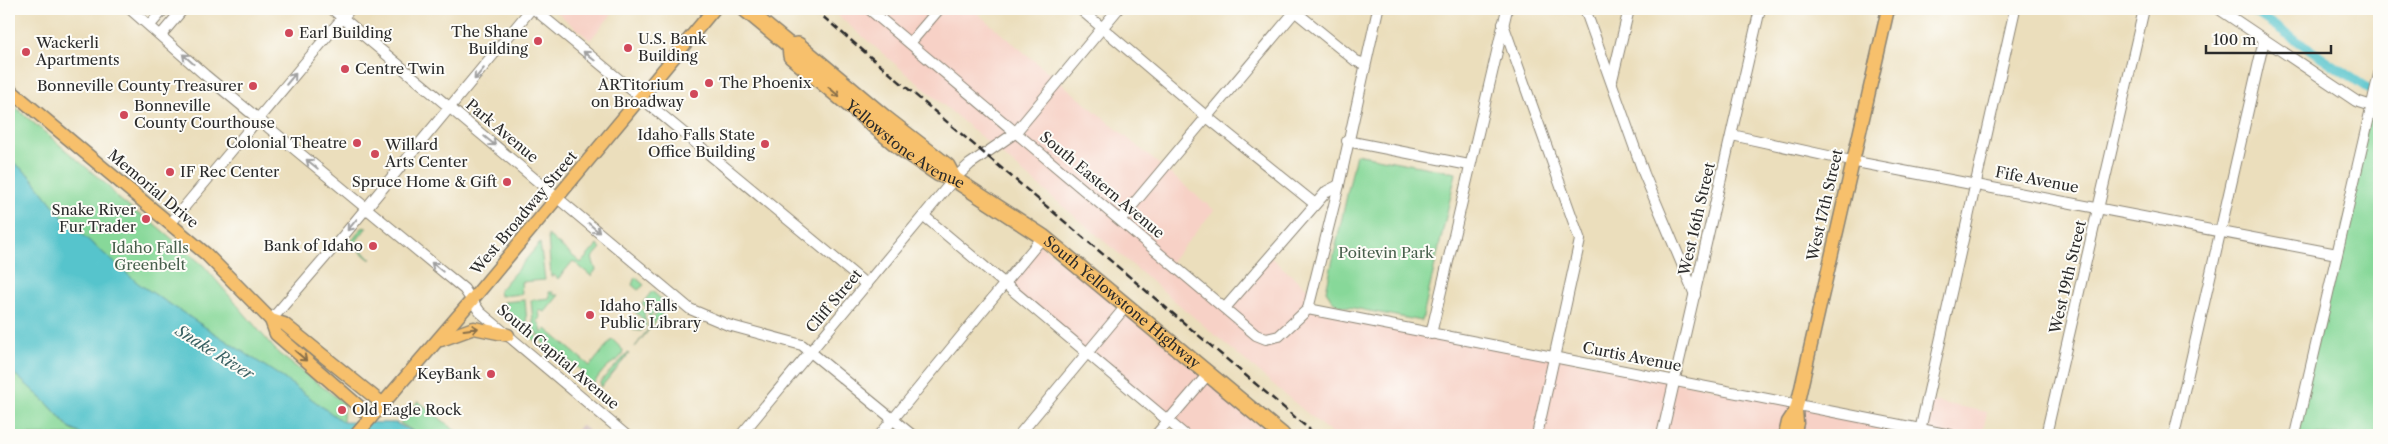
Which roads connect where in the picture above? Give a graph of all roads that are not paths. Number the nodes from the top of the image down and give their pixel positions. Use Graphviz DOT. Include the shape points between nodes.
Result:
graph roads {
  1 [pos="130,9"];
  2 [pos="164,9"];
  3 [pos="183,9"];
  4 [pos="332,9"];
  5 [pos="350,9"];
  6 [pos="532,9"];
  7 [pos="714,9"];
  8 [pos="745,9"];
  9 [pos="869,9"];
  10 [pos="939,9"];
  11 [pos="1080,9"];
  12 [pos="1118,9"];
  13 [pos="1378,9"];
  14 [pos="1507,9"];
  15 [pos="1585,9"];
  16 [pos="1629,9"];
  17 [pos="1760,9"];
  18 [pos="1888,9"];
  19 [pos="2015,9"];
  20 [pos="2144,9"];
  21 [pos="2219,9"];
  22 [pos="1295,10"];
  23 [pos="343,18"];
  24 [pos="1503,24"];
  25 [pos="150,25"];
  26 [pos="1103,28"];
  27 [pos="161,35"];
  28 [pos="2264,40"];
  29 [pos="910,43"];
  30 [pos="1365,64"];
  31 [pos="2379,74"];
  32 [pos="1612,81"];
  33 [pos="9,89"];
  34 [pos="641,97"];
  35 [pos="2373,102"];
  36 [pos="450,107"];
  37 [pos="1207,116"];
  38 [pos="258,119"];
  39 [pos="1015,133"];
  40 [pos="1732,135"];
  41 [pos="1347,141"];
  42 [pos="1852,162"];
  43 [pos="1469,165"];
  44 [pos="952,182"];
  45 [pos="1339,184"];
  46 [pos="1976,184"];
  47 [pos="557,197"];
  48 [pos="1315,204"];
  49 [pos="366,208"];
  50 [pos="2099,208"];
  51 [pos="924,216"];
  52 [pos="1121,219"];
  53 [pos="170,224"];
  54 [pos="2221,231"];
  55 [pos="1043,237"];
  56 [pos="2337,254"];
  57 [pos="867,285"];
  58 [pos="1006,285"];
  59 [pos="1695,295"];
  60 [pos="472,300"];
  61 [pos="1127,305"];
  62 [pos="1225,308"];
  63 [pos="1308,309"];
  64 [pos="271,320"];
  65 [pos="1431,334"];
  66 [pos="508,335"];
  67 [pos="436,342"];
  68 [pos="811,351"];
  69 [pos="1088,354"];
  70 [pos="1553,358"];
  71 [pos="1209,373"];
  72 [pos="1674,380"];
  73 [pos="383,404"];
  74 [pos="1796,408"];
  75 [pos="369,420"];
  76 [pos="893,420"];
  77 [pos="1168,421"];
  78 [pos="1920,432"];
  79 [pos="356,435"];
  80 [pos="626,435"];
  81 [pos="740,435"];
  82 [pos="880,435"];
  83 [pos="912,435"];
  84 [pos="1019,435"];
  85 [pos="1156,435"];
  86 [pos="1185,435"];
  87 [pos="1282,435"];
  88 [pos="1537,435"];
  89 [pos="1662,435"];
  90 [pos="1784,435"];
  91 [pos="1794,435"];
  92 [pos="1951,435"];
  93 [pos="2046,435"];
  94 [pos="2174,435"];
  95 [pos="2294,435"];
  1 -- 25 [label="street, South Capital Avenue"];
  2 -- 25 [label="street"];
  3 -- 27 [label="street"];
  4 -- 23 [label="street, Park Avenue"];
  5 -- 23 [label="street"];
  34 -- 6 [label="street, one-way"];
  6 -- 36 [label="street, one-way"];
  7 -- 34 [label="main road, West Broadway Street"];
  8 -- 44 [label="highway, Yellowstone Avenue" via="790,46 791,56 894,144"];
  9 -- 29 [label="street, South Eastern Avenue"];
  10 -- 29 [label="street"];
  11 -- 26 [label="street"];
  12 -- 26 [label="street, Cliff Street"];
  13 -- 30 [label="street"];
  14 -- 24 [label="street"];
  15 -- 32 [label="street"];
  16 -- 32 [label="street"];
  17 -- 40 [label="street, West 16th Street"];
  18 -- 42 [label="main road, West 17th Street"];
  19 -- 46 [label="street"];
  20 -- 50 [label="street, West 19th Street"];
  21 -- 28 [label="street"];
  22 -- 30 [label="street" via="1356,61"];
  22 -- 37 [label="street"];
  23 -- 36 [label="street, Park Avenue"];
  38 -- 23 [label="street, one-way"];
  24 -- 43 [label="street"];
  24 -- 70 [label="street" via="1580,240"];
  25 -- 27 [label="street, South Capital Avenue"];
  26 -- 37 [label="street"];
  26 -- 39 [label="street, Cliff Street"];
  38 -- 27 [label="street, South Capital Avenue, one-way"];
  28 -- 35 [label="street" via="2356,101"];
  28 -- 54 [label="street"];
  29 -- 39 [label="street, South Eastern Avenue"];
  30 -- 41 [label="street"];
  31 -- 35 [label="street"];
  32 -- 59 [label="street" via="1644,174"];
  33 -- 53 [label="main road, Memorial Drive"];
  34 -- 47 [label="main road, West Broadway Street"];
  34 -- 57 [label="street"];
  35 -- 56 [label="street"];
  36 -- 47 [label="street, Park Avenue, one-way"];
  36 -- 49 [label="street"];
  37 -- 48 [label="street"];
  37 -- 52 [label="street"];
  49 -- 38 [label="street, South Capital Avenue, one-way"];
  38 -- 53 [label="street"];
  39 -- 44 [label="street, Cliff Street" via="970,164"];
  39 -- 52 [label="street, South Eastern Avenue"];
  40 -- 42 [label="street, Fife Avenue"];
  40 -- 59 [label="street, West 16th Street"];
  41 -- 43 [label="street"];
  41 -- 45 [label="street"];
  42 -- 46 [label="street, Fife Avenue"];
  42 -- 74 [label="main road, West 17th Street"];
  43 -- 65 [label="street"];
  44 -- 51 [label="street, Cliff Street"];
  44 -- 55 [label="highway, South Yellowstone Highway"];
  45 -- 48 [label="street"];
  45 -- 63 [label="street"];
  46 -- 50 [label="street, Fife Avenue"];
  46 -- 78 [label="street"];
  47 -- 60 [label="main road, West Broadway Street"];
  47 -- 68 [label="street, Park Avenue, one-way" via="698,314 798,344"];
  48 -- 62 [label="street"];
  60 -- 49 [label="street, South Capital Avenue, one-way" via="464,289"];
  49 -- 64 [label="street, one-way"];
  50 -- 54 [label="street, Fife Avenue"];
  50 -- 93 [label="street, West 19th Street"];
  51 -- 57 [label="street, Cliff Street"];
  51 -- 58 [label="street"];
  52 -- 62 [label="street, South Eastern Avenue"];
  53 -- 64 [label="main road, Memorial Drive"];
  54 -- 56 [label="street, Fife Avenue"];
  54 -- 94 [label="street"];
  55 -- 58 [label="street"];
  55 -- 61 [label="highway, South Yellowstone Highway"];
  56 -- 95 [label="street"];
  57 -- 68 [label="street, Cliff Street"];
  58 -- 69 [label="street"];
  58 -- 76 [label="street"];
  59 -- 72 [label="street, West 16th Street"];
  60 -- 66 [label="street, South Capital Avenue" via="480,312"];
  60 -- 67 [label="main road, West Broadway Street"];
  61 -- 69 [label="street"];
  61 -- 71 [label="highway, South Yellowstone Highway"];
  62 -- 63 [label="street, South Eastern Avenue" via="1260,338 1279,336"];
  63 -- 65 [label="street, Curtis Avenue"];
  64 -- 73 [label="main road, Memorial Drive" via="284,324"];
  64 -- 75 [label="main road, Memorial Drive, one-way" via="276,334"];
  65 -- 70 [label="street, Curtis Avenue"];
  67 -- 66 [label="main road, one-way" via="474,328"];
  66 -- 80 [label="street, South Capital Avenue"];
  67 -- 73 [label="main road, West Broadway Street"];
  68 -- 76 [label="street, Park Avenue"];
  68 -- 81 [label="street, Cliff Street"];
  69 -- 77 [label="street"];
  69 -- 84 [label="street"];
  70 -- 72 [label="street, Curtis Avenue"];
  70 -- 88 [label="street"];
  71 -- 77 [label="street"];
  71 -- 87 [label="highway, South Yellowstone Highway"];
  72 -- 74 [label="street, Curtis Avenue"];
  72 -- 89 [label="street, West 16th Street"];
  73 -- 75 [label="main road, West Broadway Street"];
  74 -- 78 [label="street, Curtis Avenue"];
  74 -- 90 [label="main road, West 17th Street"];
  74 -- 91 [label="main road, West 17th Street"];
  75 -- 79 [label="main road, West Broadway Street"];
  76 -- 82 [label="street"];
  76 -- 83 [label="street, Park Avenue"];
  77 -- 85 [label="street"];
  77 -- 86 [label="street"];
  78 -- 92 [label="street, Curtis Avenue"];
}
